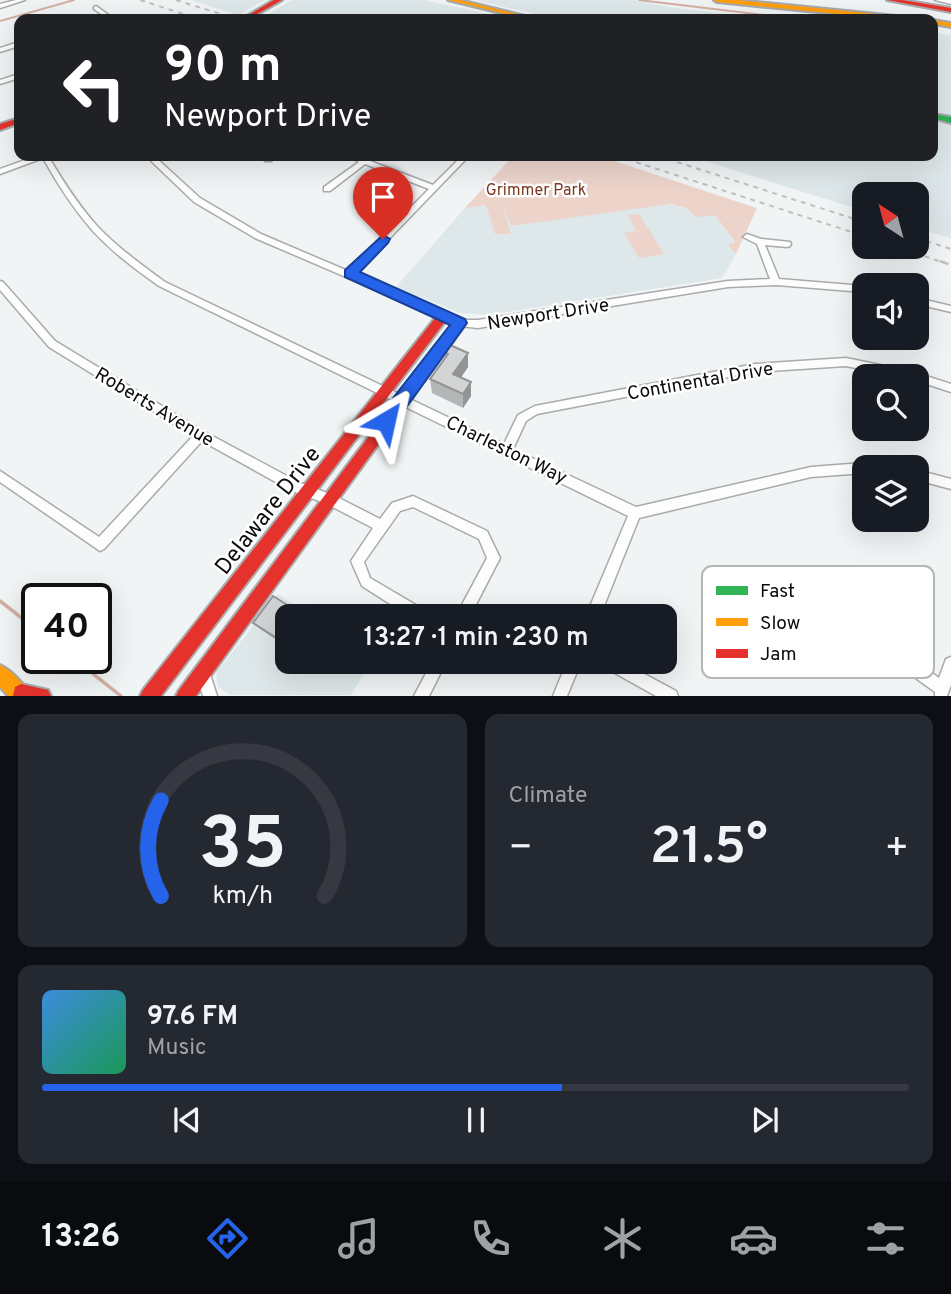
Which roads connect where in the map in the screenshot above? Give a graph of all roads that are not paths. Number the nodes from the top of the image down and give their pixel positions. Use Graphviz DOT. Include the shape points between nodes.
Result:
graph roads {
  1 [pos="22,0"];
  2 [pos="279,0"];
  3 [pos="451,0"];
  4 [pos="717,0"];
  5 [pos="891,0"];
  6 [pos="938,0"];
  7 [pos="951,2"];
  8 [pos="0,6"];
  9 [pos="96,8"];
  10 [pos="951,10"];
  11 [pos="104,14"];
  12 [pos="254,14"];
  13 [pos="512,14"];
  14 [pos="856,14"];
  15 [pos="30,161"];
  16 [pos="46,161"];
  17 [pos="157,161"];
  18 [pos="461,161"];
  19 [pos="365,162"];
  20 [pos="0,172"];
  21 [pos="434,188"];
  22 [pos="327,189"];
  23 [pos="747,237"];
  24 [pos="760,242"];
  25 [pos="787,244"];
  26 [pos="350,274"];
  27 [pos="776,282"];
  28 [pos="0,284"];
  29 [pos="852,288"];
  30 [pos="929,304"];
  31 [pos="951,309"];
  32 [pos="443,316"];
  33 [pos="460,323"];
  34 [pos="855,364"];
  35 [pos="929,381"];
  36 [pos="951,388"];
  37 [pos="386,391"];
  38 [pos="402,399"];
  39 [pos="201,435"];
  40 [pos="508,449"];
  41 [pos="852,469"];
  42 [pos="0,476"];
  43 [pos="929,478"];
  44 [pos="951,484"];
  45 [pos="307,493"];
  46 [pos="331,500"];
  47 [pos="635,513"];
  48 [pos="381,526"];
  49 [pos="402,604"];
  50 [pos="469,604"];
  51 [pos="598,604"];
  52 [pos="951,664"];
  53 [pos="202,672"];
  54 [pos="0,674"];
  55 [pos="432,674"];
  56 [pos="569,674"];
  57 [pos="632,674"];
  58 [pos="923,678"];
  59 [pos="941,692"];
  60 [pos="21,694"];
  61 [pos="42,695"];
  62 [pos="149,695"];
  63 [pos="185,695"];
  64 [pos="210,695"];
  65 [pos="421,695"];
  66 [pos="560,695"];
  67 [pos="671,695"];
  1 -- 8 [label="street"];
  2 -- 12 [label="main road"];
  3 -- 13 [label="main road"];
  4 -- 14 [label="main road"];
  5 -- 10 [label="main road"];
  6 -- 7 [label="street"];
  9 -- 11 [label="street"];
  15 -- 20 [label="street"];
  16 -- 37 [label="street, Charleston Way" via="86,221 117,252 162,284"];
  17 -- 26 [label="street, Newport Drive" via="197,201 258,236"];
  18 -- 21 [label="street"];
  19 -- 21 [label="street"];
  19 -- 22 [label="street"];
  21 -- 26 [label="street"];
  23 -- 24 [label="street"];
  24 -- 25 [label="street"];
  24 -- 27 [label="street"];
  26 -- 32 [label="street, Newport Drive"];
  27 -- 29 [label="street, Newport Drive"];
  27 -- 33 [label="street, Newport Drive" via="728,284 478,324"];
  28 -- 39 [label="street, Roberts Avenue" via="52,344"];
  30 -- 31 [label="street"];
  32 -- 33 [label="street, Newport Drive"];
  32 -- 37 [label="main road, Delaware Drive"];
  33 -- 38 [label="main road, Delaware Drive"];
  34 -- 40 [label="street, Continental Drive" via="755,368 535,410 522,418"];
  35 -- 36 [label="street, Continental Drive"];
  37 -- 38 [label="street, Charleston Way"];
  37 -- 45 [label="main road, Delaware Drive"];
  38 -- 40 [label="street, Charleston Way"];
  38 -- 46 [label="main road, Delaware Drive"];
  39 -- 42 [label="street" via="100,545"];
  39 -- 45 [label="street, Roberts Avenue"];
  40 -- 47 [label="street, Charleston Way"];
  41 -- 47 [label="street" via="811,472"];
  43 -- 44 [label="street"];
  45 -- 46 [label="street, Roberts Avenue"];
  45 -- 62 [label="main road, Delaware Drive"];
  46 -- 48 [label="street, Roberts Avenue"];
  46 -- 53 [label="main road, Delaware Drive"];
  47 -- 51 [label="street"];
  48 -- 49 [label="street" via="357,561 366,582"];
  48 -- 50 [label="street" via="396,507 413,501 483,535 494,558"];
  52 -- 59 [label="street"];
  53 -- 63 [label="main road, Delaware Drive"];
  53 -- 64 [label="street"];
  54 -- 60 [label="main road"];
  55 -- 65 [label="street"];
  56 -- 66 [label="street"];
  57 -- 67 [label="street"];
  58 -- 59 [label="street"];
  60 -- 61 [label="main road"];
}
